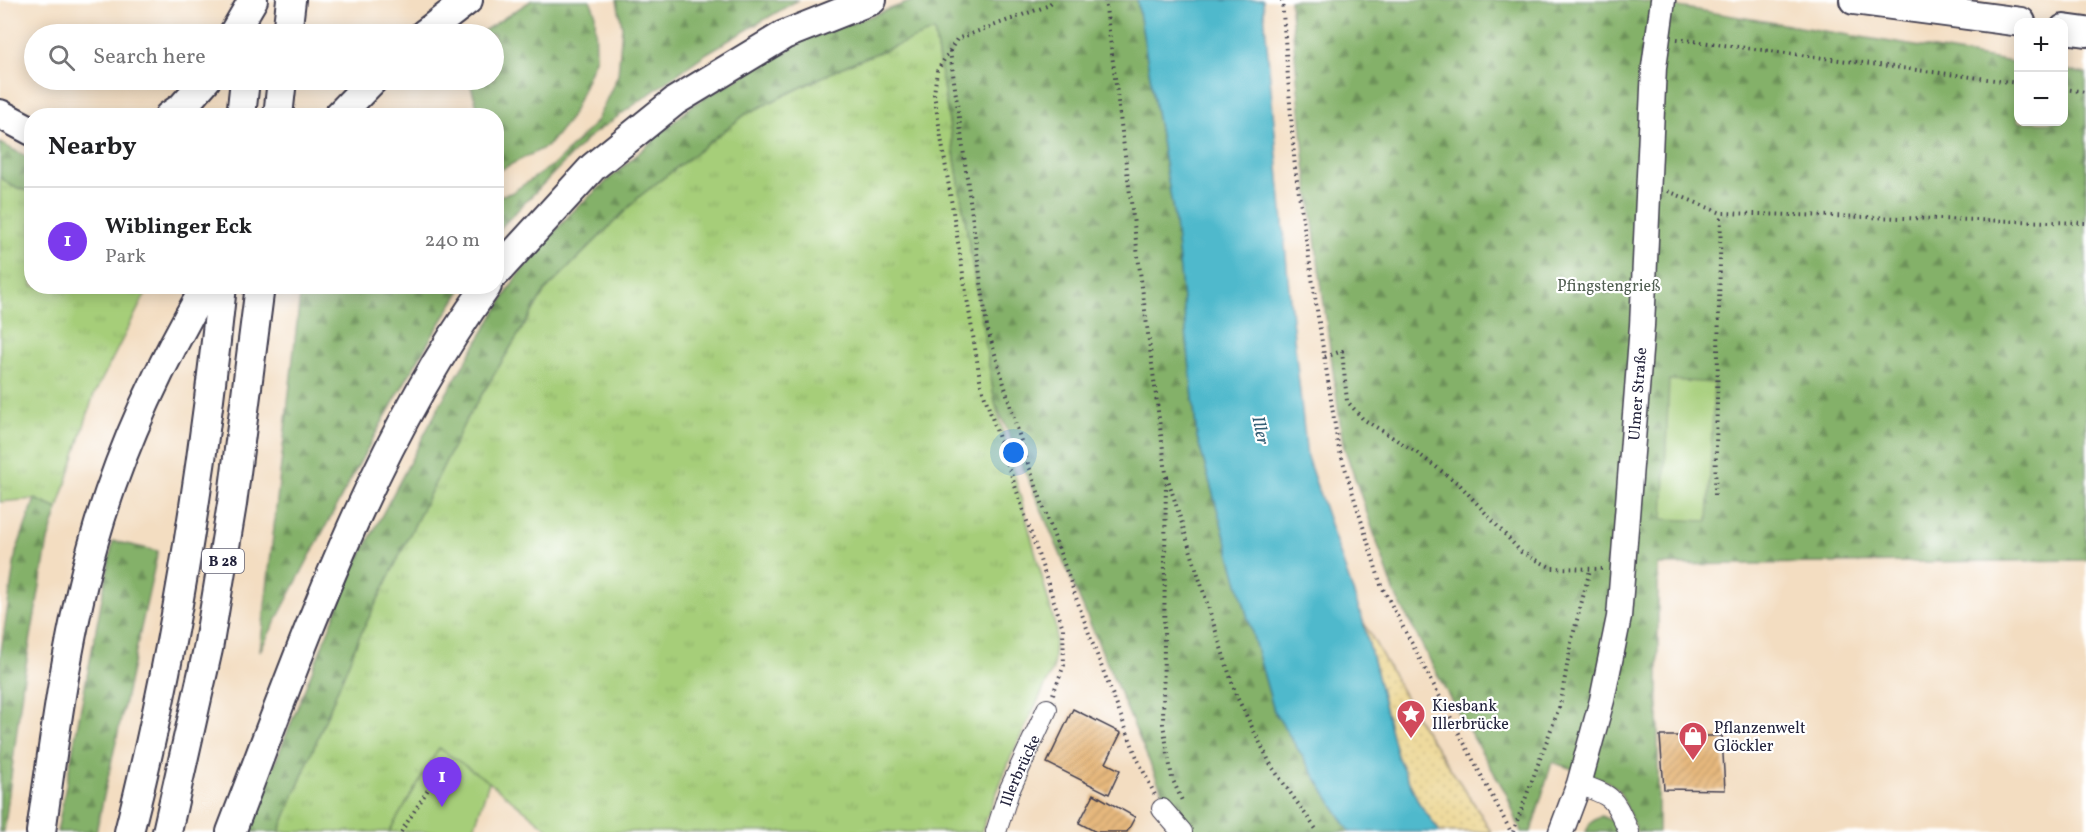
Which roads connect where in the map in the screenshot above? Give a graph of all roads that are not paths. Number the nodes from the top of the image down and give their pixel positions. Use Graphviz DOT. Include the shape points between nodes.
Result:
graph roads {
  1 [pos="254,0"];
  2 [pos="291,0"];
  3 [pos="468,0"];
  4 [pos="872,0"];
  5 [pos="1663,0"];
  6 [pos="1854,0"];
  7 [pos="2014,21"];
  8 [pos="239,24"];
  9 [pos="251,24"];
  10 [pos="288,24"];
  11 [pos="437,24"];
  12 [pos="2068,30"];
  13 [pos="2086,32"];
  14 [pos="197,90"];
  15 [pos="244,90"];
  16 [pos="281,90"];
  17 [pos="363,90"];
  18 [pos="181,108"];
  19 [pos="242,108"];
  20 [pos="279,108"];
  21 [pos="346,108"];
  22 [pos="0,114"];
  23 [pos="24,128"];
  24 [pos="504,264"];
  25 [pos="202,294"];
  26 [pos="221,294"];
  27 [pos="259,294"];
  28 [pos="481,294"];
  29 [pos="1047,709"];
  30 [pos="1579,784"];
  31 [pos="1162,809"];
  32 [pos="41,832"];
  33 [pos="129,832"];
  34 [pos="167,832"];
  35 [pos="231,832"];
  36 [pos="996,832"];
  37 [pos="1182,832"];
  38 [pos="1561,832"];
  39 [pos="1629,832"];
  1 -- 8 [label="highway"];
  1 -- 9 [label="highway"];
  2 -- 10 [label="highway"];
  3 -- 11 [label="highway"];
  4 -- 24 [label="highway" via="784,35 675,101 593,167"];
  5 -- 30 [label="main road, Ulmer Straße" via="1654,67 1642,326 1619,617"];
  6 -- 7 [label="highway"];
  12 -- 13 [label="highway"];
  14 -- 18 [label="highway"];
  15 -- 19 [label="highway"];
  16 -- 20 [label="highway"];
  17 -- 21 [label="highway"];
  22 -- 23 [label="highway"];
  25 -- 32 [label="highway" via="143,408 95,539 60,697"];
  26 -- 33 [label="highway, B 28" via="197,498 148,758"];
  27 -- 34 [label="highway, B 28" via="232,504 208,649"];
  28 -- 35 [label="highway" via="399,429 363,502"];
  29 -- 36 [label="lane, Illerbrücke" via="1009,791"];
  30 -- 38 [label="main road, Ulmer Straße"];
  30 -- 39 [label="lane" via="1606,794 1615,802"];
  31 -- 37 [label="lane"];
}
